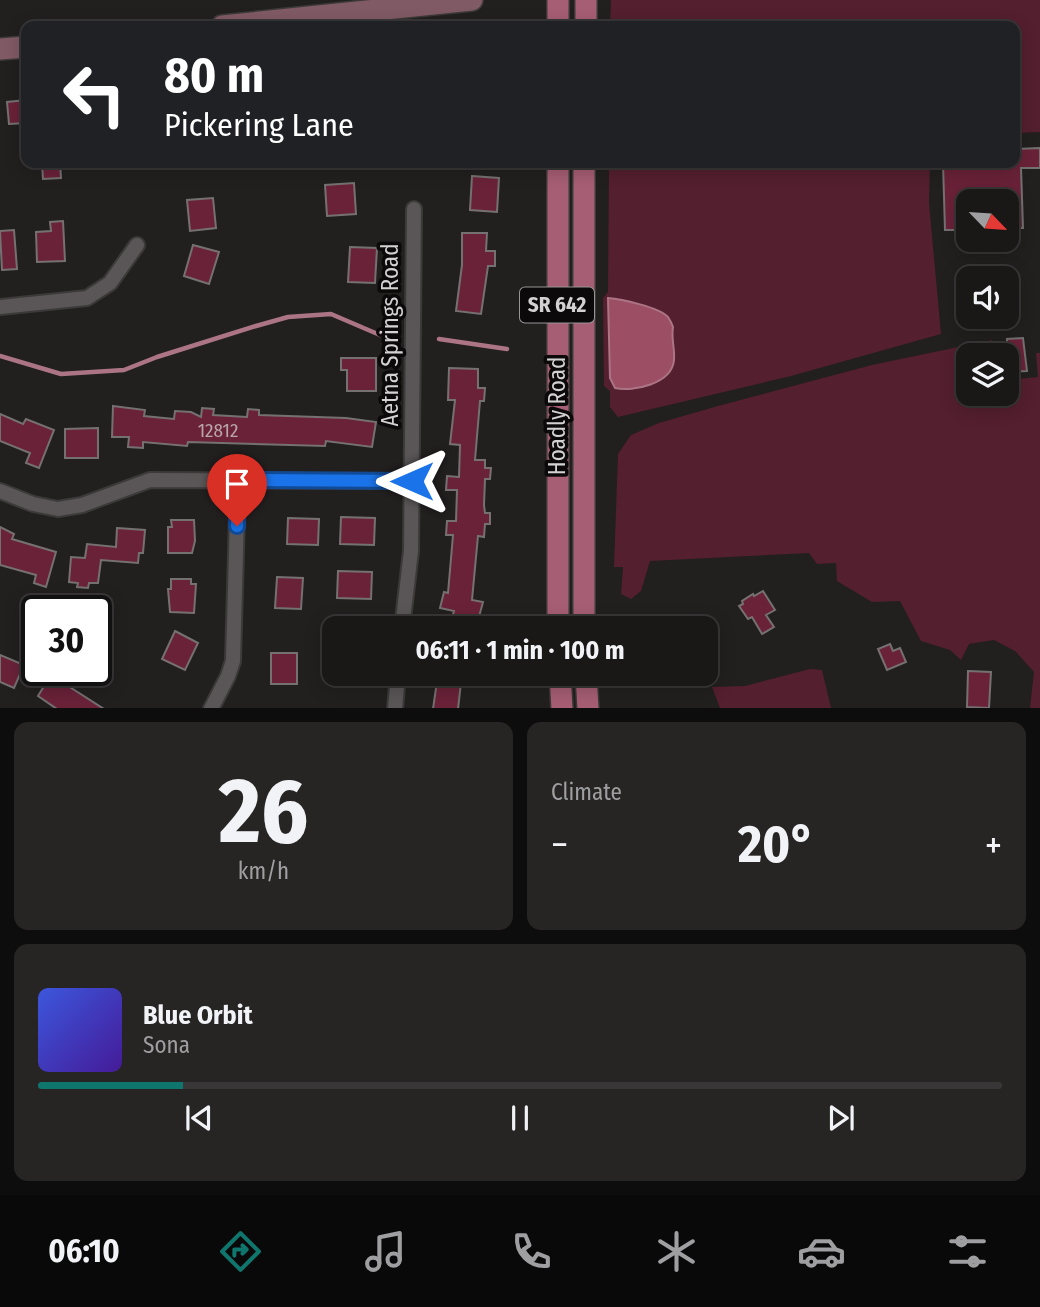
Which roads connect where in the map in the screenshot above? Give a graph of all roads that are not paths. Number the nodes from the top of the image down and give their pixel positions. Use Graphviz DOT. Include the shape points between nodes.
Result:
graph roads {
  1 [pos="472,0"];
  2 [pos="558,0"];
  3 [pos="586,0"];
  4 [pos="368,6"];
  5 [pos="258,21"];
  6 [pos="558,21"];
  7 [pos="586,21"];
  8 [pos="21,48"];
  9 [pos="0,50"];
  10 [pos="558,168"];
  11 [pos="584,168"];
  12 [pos="414,209"];
  13 [pos="137,246"];
  14 [pos="0,307"];
  15 [pos="238,480"];
  16 [pos="412,481"];
  17 [pos="0,491"];
  18 [pos="403,616"];
  19 [pos="558,616"];
  20 [pos="584,616"];
  21 [pos="397,686"];
  22 [pos="561,686"];
  23 [pos="587,686"];
  24 [pos="212,708"];
  25 [pos="395,708"];
  26 [pos="562,708"];
  27 [pos="588,708"];
  1 -- 4 [label="street"];
  2 -- 6 [label="main road"];
  3 -- 7 [label="main road"];
  4 -- 5 [label="street"];
  8 -- 9 [label="street"];
  10 -- 19 [label="main road, Hoadly Road / SR 642"];
  11 -- 20 [label="main road, Hoadly Road / SR 642"];
  12 -- 16 [label="street, Aetna Springs Road"];
  13 -- 14 [label="street" via="110,283 87,298"];
  15 -- 16 [label="street"];
  15 -- 17 [label="street" via="150,480 96,501 58,509"];
  15 -- 24 [label="street" via="235,645 228,676"];
  16 -- 18 [label="street, Aetna Springs Road"];
  21 -- 25 [label="street"];
  22 -- 26 [label="main road"];
  23 -- 27 [label="main road"];
}
